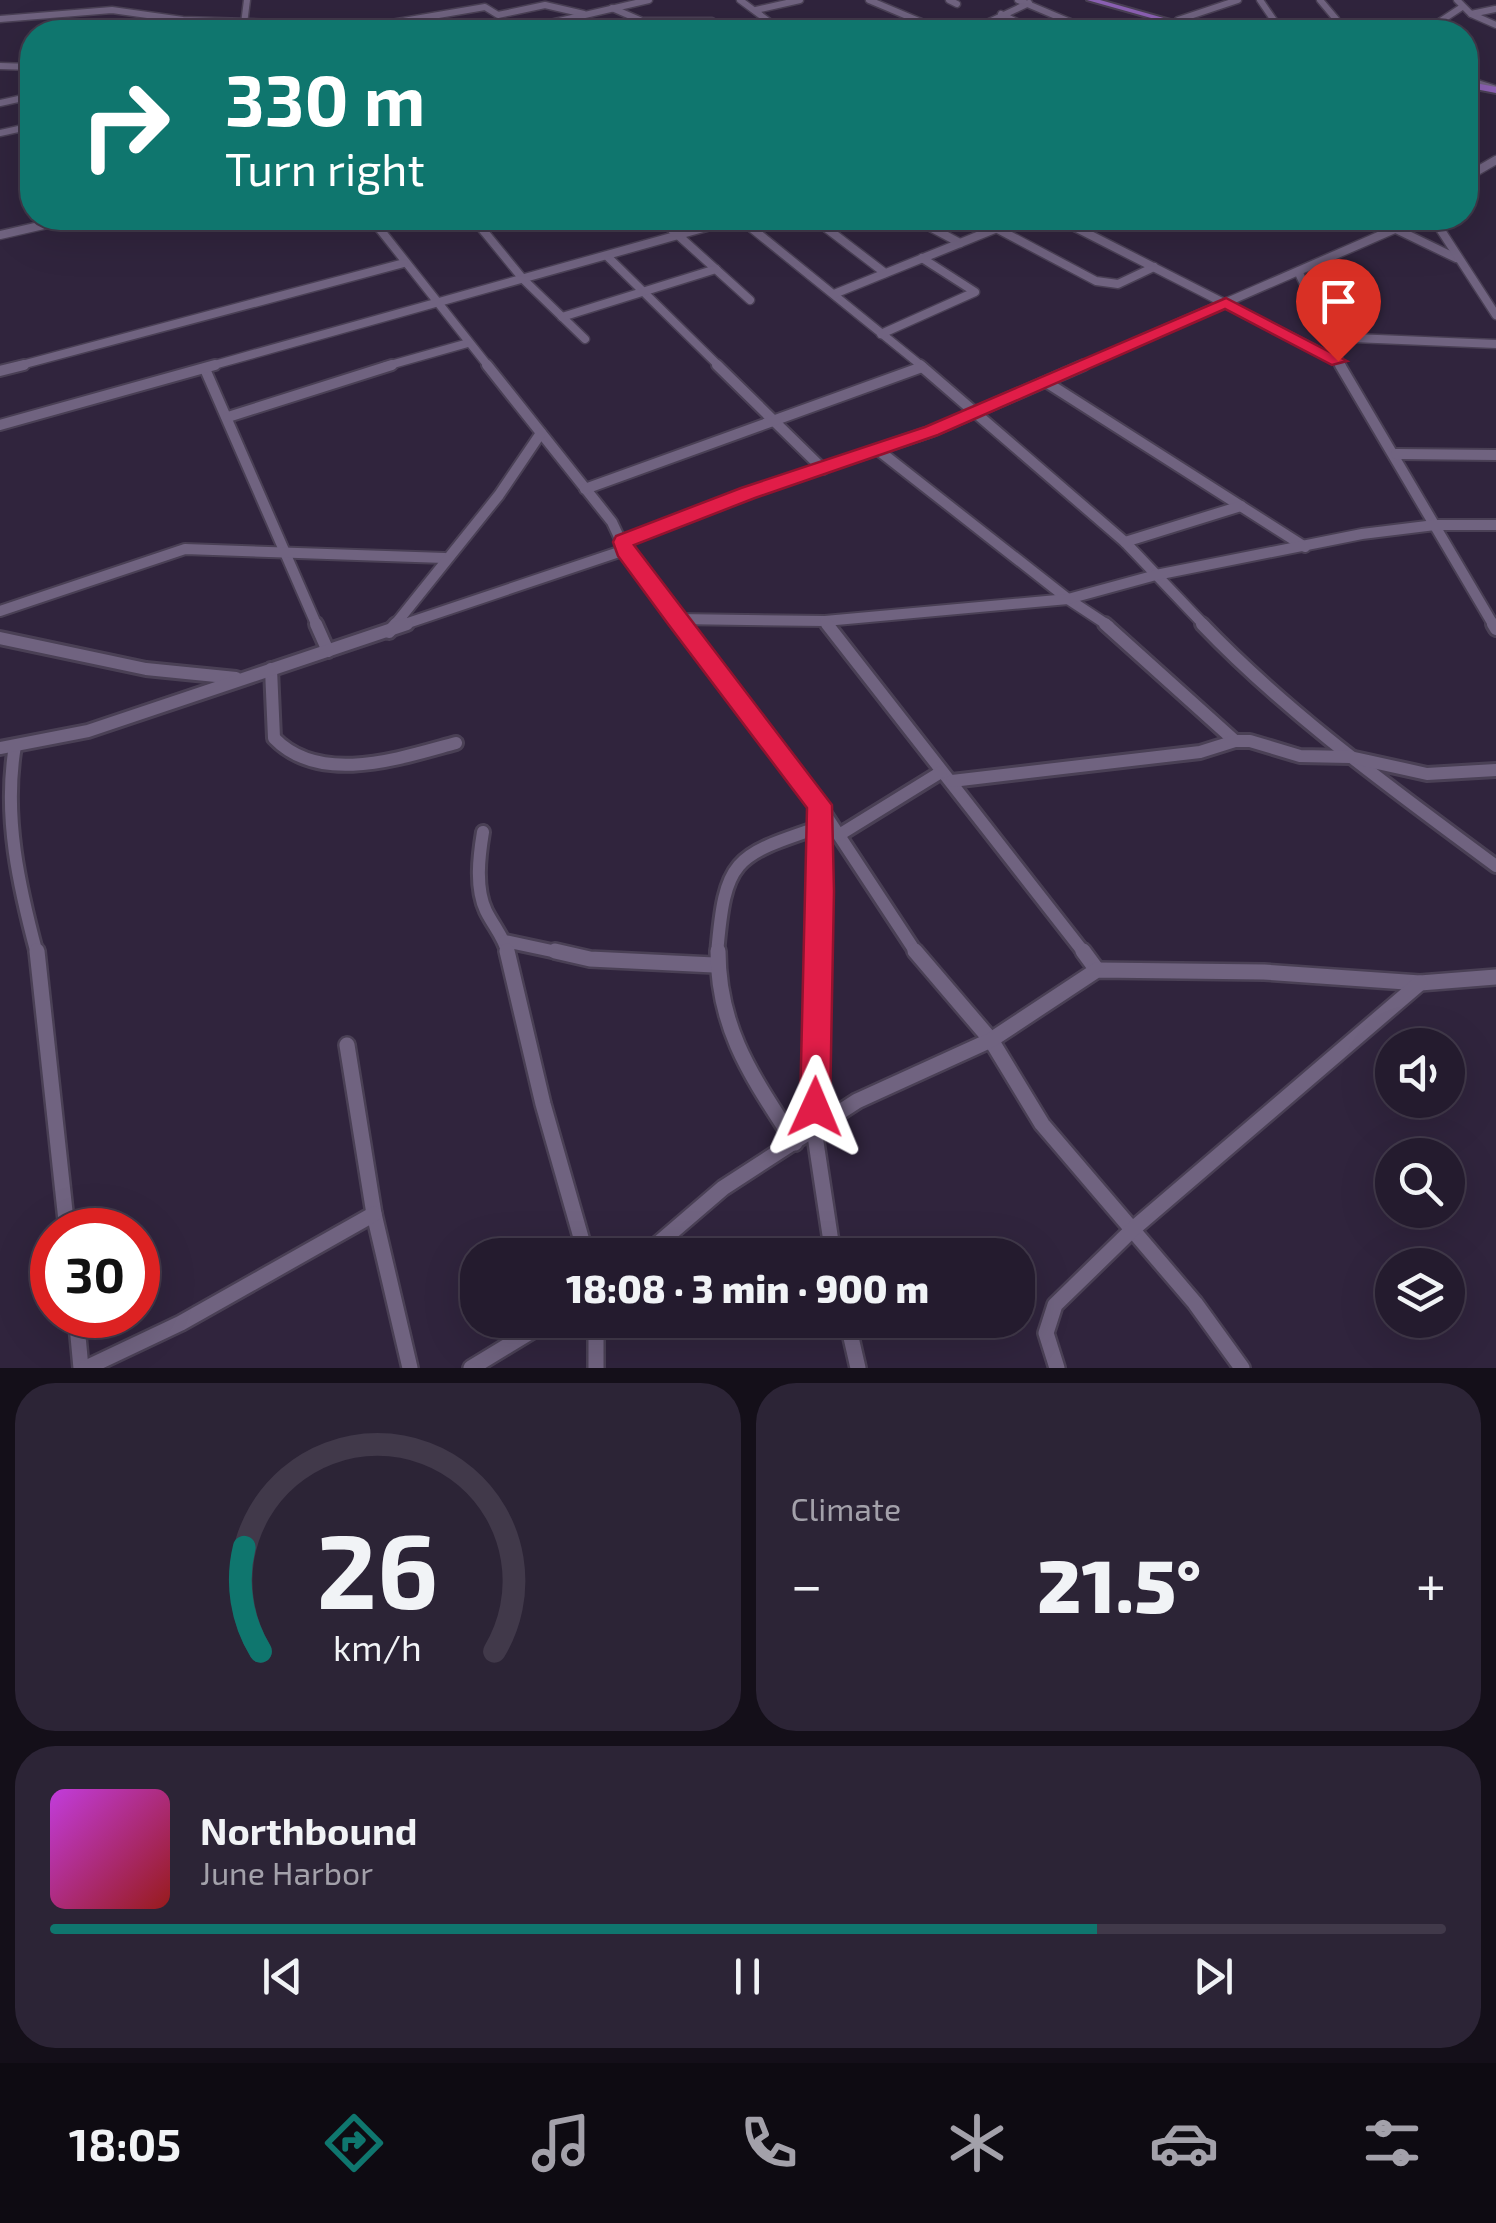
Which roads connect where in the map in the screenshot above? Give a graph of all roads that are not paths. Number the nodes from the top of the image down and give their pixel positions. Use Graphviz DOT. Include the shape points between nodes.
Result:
graph roads {
  1 [pos="478,0"];
  2 [pos="652,0"];
  3 [pos="740,0"];
  4 [pos="800,0"];
  5 [pos="869,0"];
  6 [pos="1018,0"];
  7 [pos="1090,0"];
  8 [pos="1107,0"];
  9 [pos="1238,0"];
  10 [pos="1320,0"];
  11 [pos="553,2"];
  12 [pos="1034,2"];
  13 [pos="1460,3"];
  14 [pos="613,4"];
  15 [pos="485,7"];
  16 [pos="1495,9"];
  17 [pos="756,10"];
  18 [pos="584,14"];
  19 [pos="1001,14"];
  20 [pos="1472,14"];
  21 [pos="498,15"];
  22 [pos="1336,18"];
  23 [pos="0,19"];
  24 [pos="658,19"];
  25 [pos="184,20"];
  26 [pos="409,20"];
  27 [pos="503,20"];
  28 [pos="561,20"];
  29 [pos="685,20"];
  30 [pos="767,20"];
  31 [pos="917,20"];
  32 [pos="990,20"];
  33 [pos="1013,20"];
  34 [pos="1070,20"];
  35 [pos="1169,20"];
  36 [pos="1171,20"];
  37 [pos="1188,20"];
  38 [pos="1439,20"];
  39 [pos="1496,25"];
  40 [pos="380,230"];
  41 [pos="484,230"];
  42 [pos="674,230"];
  43 [pos="701,230"];
  44 [pos="753,230"];
  45 [pos="829,230"];
  46 [pos="934,230"];
  47 [pos="993,230"];
  48 [pos="1001,230"];
  49 [pos="1081,230"];
  50 [pos="1393,230"];
  51 [pos="1401,230"];
  52 [pos="1440,230"];
  53 [pos="682,236"];
  54 [pos="960,244"];
  55 [pos="608,257"];
  56 [pos="922,258"];
  57 [pos="1456,258"];
  58 [pos="404,263"];
  59 [pos="1154,267"];
  60 [pos="716,268"];
  61 [pos="885,273"];
  62 [pos="1299,273"];
  63 [pos="523,279"];
  64 [pos="1474,282"];
  65 [pos="644,292"];
  66 [pos="1496,292"];
  67 [pos="834,294"];
  68 [pos="750,300"];
  69 [pos="1492,301"];
  70 [pos="1226,303"];
  71 [pos="437,305"];
  72 [pos="1496,315"];
  73 [pos="562,317"];
  74 [pos="881,334"];
  75 [pos="1330,336"];
  76 [pos="585,340"];
  77 [pos="468,343"];
  78 [pos="1496,344"];
  79 [pos="1338,361"];
  80 [pos="922,367"];
  81 [pos="205,370"];
  82 [pos="0,371"];
  83 [pos="1046,382"];
  84 [pos="978,412"];
  85 [pos="228,417"];
  86 [pos="777,421"];
  87 [pos="0,425"];
  88 [pos="542,433"];
  89 [pos="878,450"];
  90 [pos="1396,454"];
  91 [pos="1496,456"];
  92 [pos="824,469"];
  93 [pos="585,489"];
  94 [pos="1241,506"];
  95 [pos="1496,524"];
  96 [pos="1435,525"];
  97 [pos="1126,542"];
  98 [pos="624,546"];
  99 [pos="1305,547"];
  100 [pos="286,551"];
  101 [pos="445,558"];
  102 [pos="1156,575"];
  103 [pos="1068,599"];
  104 [pos="0,611"];
  105 [pos="676,618"];
  106 [pos="825,621"];
  107 [pos="1496,629"];
  108 [pos="389,632"];
  109 [pos="0,638"];
  110 [pos="328,651"];
  111 [pos="271,668"];
  112 [pos="240,678"];
  113 [pos="1234,740"];
  114 [pos="456,743"];
  115 [pos="8,747"];
  116 [pos="1350,757"];
  117 [pos="1496,770"];
  118 [pos="946,777"];
  119 [pos="819,805"];
  120 [pos="820,827"];
  121 [pos="483,832"];
  122 [pos="839,835"];
  123 [pos="1496,866"];
  124 [pos="505,940"];
  125 [pos="714,965"];
  126 [pos="1097,970"];
  127 [pos="1496,977"];
  128 [pos="1420,983"];
  129 [pos="992,1040"];
  130 [pos="348,1044"];
  131 [pos="814,1130"];
  132 [pos="794,1143"];
  133 [pos="66,1208"];
  134 [pos="374,1214"];
  135 [pos="1133,1228"];
  136 [pos="581,1238"];
  137 [pos="665,1238"];
  138 [pos="830,1238"];
  139 [pos="79,1338"];
  140 [pos="520,1338"];
  141 [pos="596,1338"];
  142 [pos="851,1338"];
  143 [pos="83,1368"];
  144 [pos="410,1368"];
  145 [pos="471,1368"];
  146 [pos="596,1368"];
  147 [pos="858,1368"];
  148 [pos="1057,1368"];
  149 [pos="1242,1368"];
  1 -- 15 [label="street"];
  2 -- 14 [label="street"];
  2 -- 24 [label="street"];
  3 -- 17 [label="street"];
  4 -- 17 [label="street"];
  5 -- 31 [label="street"];
  6 -- 12 [label="street"];
  7 -- 35 [label="main road"];
  8 -- 36 [label="main road"];
  9 -- 37 [label="street"];
  10 -- 22 [label="street"];
  11 -- 18 [label="street"];
  11 -- 21 [label="street"];
  12 -- 19 [label="street"];
  12 -- 34 [label="street"];
  13 -- 20 [label="street"];
  13 -- 38 [label="street"];
  14 -- 18 [label="street"];
  14 -- 24 [label="street" via="636,20"];
  15 -- 21 [label="street"];
  15 -- 26 [label="street"];
  16 -- 20 [label="street"];
  17 -- 30 [label="street"];
  18 -- 28 [label="street"];
  19 -- 32 [label="street"];
  19 -- 33 [label="street"];
  20 -- 39 [label="street"];
  21 -- 27 [label="street"];
  23 -- 25 [label="street" via="112,10"];
  24 -- 29 [label="street"];
  40 -- 58 [label="street"];
  41 -- 63 [label="street"];
  42 -- 53 [label="street"];
  43 -- 53 [label="street"];
  44 -- 67 [label="street"];
  45 -- 61 [label="street"];
  46 -- 54 [label="street"];
  47 -- 54 [label="street"];
  48 -- 59 [label="street" via="1105,283"];
  49 -- 59 [label="street"];
  50 -- 62 [label="street"];
  51 -- 57 [label="street"];
  52 -- 57 [label="street"];
  53 -- 55 [label="street"];
  53 -- 60 [label="street"];
  54 -- 56 [label="street"];
  55 -- 63 [label="street"];
  55 -- 65 [label="street"];
  56 -- 61 [label="street"];
  56 -- 74 [label="street" via="974,292"];
  57 -- 64 [label="street"];
  58 -- 71 [label="street"];
  58 -- 82 [label="street"];
  59 -- 70 [label="street"];
  60 -- 65 [label="street"];
  60 -- 68 [label="street"];
  61 -- 67 [label="street"];
  62 -- 70 [label="street"];
  62 -- 75 [label="street"];
  63 -- 71 [label="street"];
  63 -- 73 [label="street"];
  64 -- 66 [label="street"];
  64 -- 69 [label="street"];
  65 -- 73 [label="street"];
  65 -- 86 [label="street"];
  67 -- 74 [label="street"];
  69 -- 72 [label="street"];
  70 -- 79 [label="street"];
  70 -- 83 [label="street"];
  71 -- 77 [label="street"];
  71 -- 81 [label="street"];
  73 -- 76 [label="street"];
  74 -- 80 [label="street"];
  75 -- 78 [label="street"];
  75 -- 79 [label="street"];
  77 -- 85 [label="street"];
  77 -- 88 [label="street"];
  79 -- 90 [label="street"];
  80 -- 84 [label="street"];
  80 -- 86 [label="street"];
  81 -- 85 [label="street"];
  81 -- 87 [label="street"];
  83 -- 84 [label="street"];
  83 -- 94 [label="street"];
  84 -- 89 [label="street"];
  84 -- 97 [label="street"];
  85 -- 100 [label="street"];
  86 -- 92 [label="street"];
  86 -- 93 [label="street"];
  88 -- 93 [label="street"];
  88 -- 101 [label="street"];
  89 -- 92 [label="street"];
  89 -- 103 [label="street"];
  90 -- 91 [label="street"];
  90 -- 96 [label="street"];
  92 -- 98 [label="street"];
  93 -- 98 [label="street"];
  94 -- 97 [label="street"];
  94 -- 99 [label="street"];
  95 -- 96 [label="street"];
  96 -- 99 [label="street"];
  96 -- 107 [label="street"];
  97 -- 102 [label="street"];
  98 -- 105 [label="street"];
  98 -- 108 [label="street"];
  99 -- 102 [label="street"];
  100 -- 101 [label="street"];
  100 -- 104 [label="street" via="171,551"];
  100 -- 110 [label="street"];
  101 -- 108 [label="street"];
  102 -- 103 [label="street"];
  102 -- 116 [label="street" via="1254,678"];
  103 -- 106 [label="street"];
  103 -- 113 [label="street" via="1116,632"];
  105 -- 106 [label="street"];
  105 -- 119 [label="street"];
  106 -- 118 [label="street"];
  108 -- 110 [label="street"];
  109 -- 112 [label="street" via="146,669"];
  110 -- 111 [label="street"];
  111 -- 112 [label="street"];
  111 -- 114 [label="street" via="274,738 296,757 351,764"];
  112 -- 115 [label="street" via="64,738"];
  113 -- 116 [label="street" via="1300,756"];
  113 -- 118 [label="street" via="1200,752"];
  115 -- 133 [label="street" via="8,788 22,899 38,956"];
  116 -- 117 [label="street" via="1427,774"];
  116 -- 123 [label="street"];
  118 -- 122 [label="street"];
  118 -- 126 [label="street"];
  119 -- 120 [label="street"];
  119 -- 122 [label="street"];
  120 -- 125 [label="street" via="737,863"];
  120 -- 131 [label="street"];
  121 -- 124 [label="street" via="478,862 484,908"];
  122 -- 129 [label="street" via="911,948"];
  124 -- 125 [label="street" via="590,960"];
  124 -- 136 [label="street"];
  125 -- 132 [label="street" via="729,1033"];
  126 -- 128 [label="street"];
  126 -- 129 [label="street"];
  127 -- 128 [label="street"];
  128 -- 135 [label="street"];
  129 -- 131 [label="street" via="857,1101"];
  129 -- 135 [label="street" via="1042,1124"];
  130 -- 134 [label="street"];
  131 -- 132 [label="street"];
  131 -- 138 [label="street"];
  132 -- 137 [label="street" via="723,1188"];
  134 -- 143 [label="street" via="181,1323"];
  134 -- 144 [label="street"];
  135 -- 148 [label="street" via="1055,1304 1046,1333"];
  135 -- 149 [label="street"];
  139 -- 143 [label="street"];
  140 -- 145 [label="street"];
  141 -- 146 [label="street"];
  142 -- 147 [label="street"];
}
